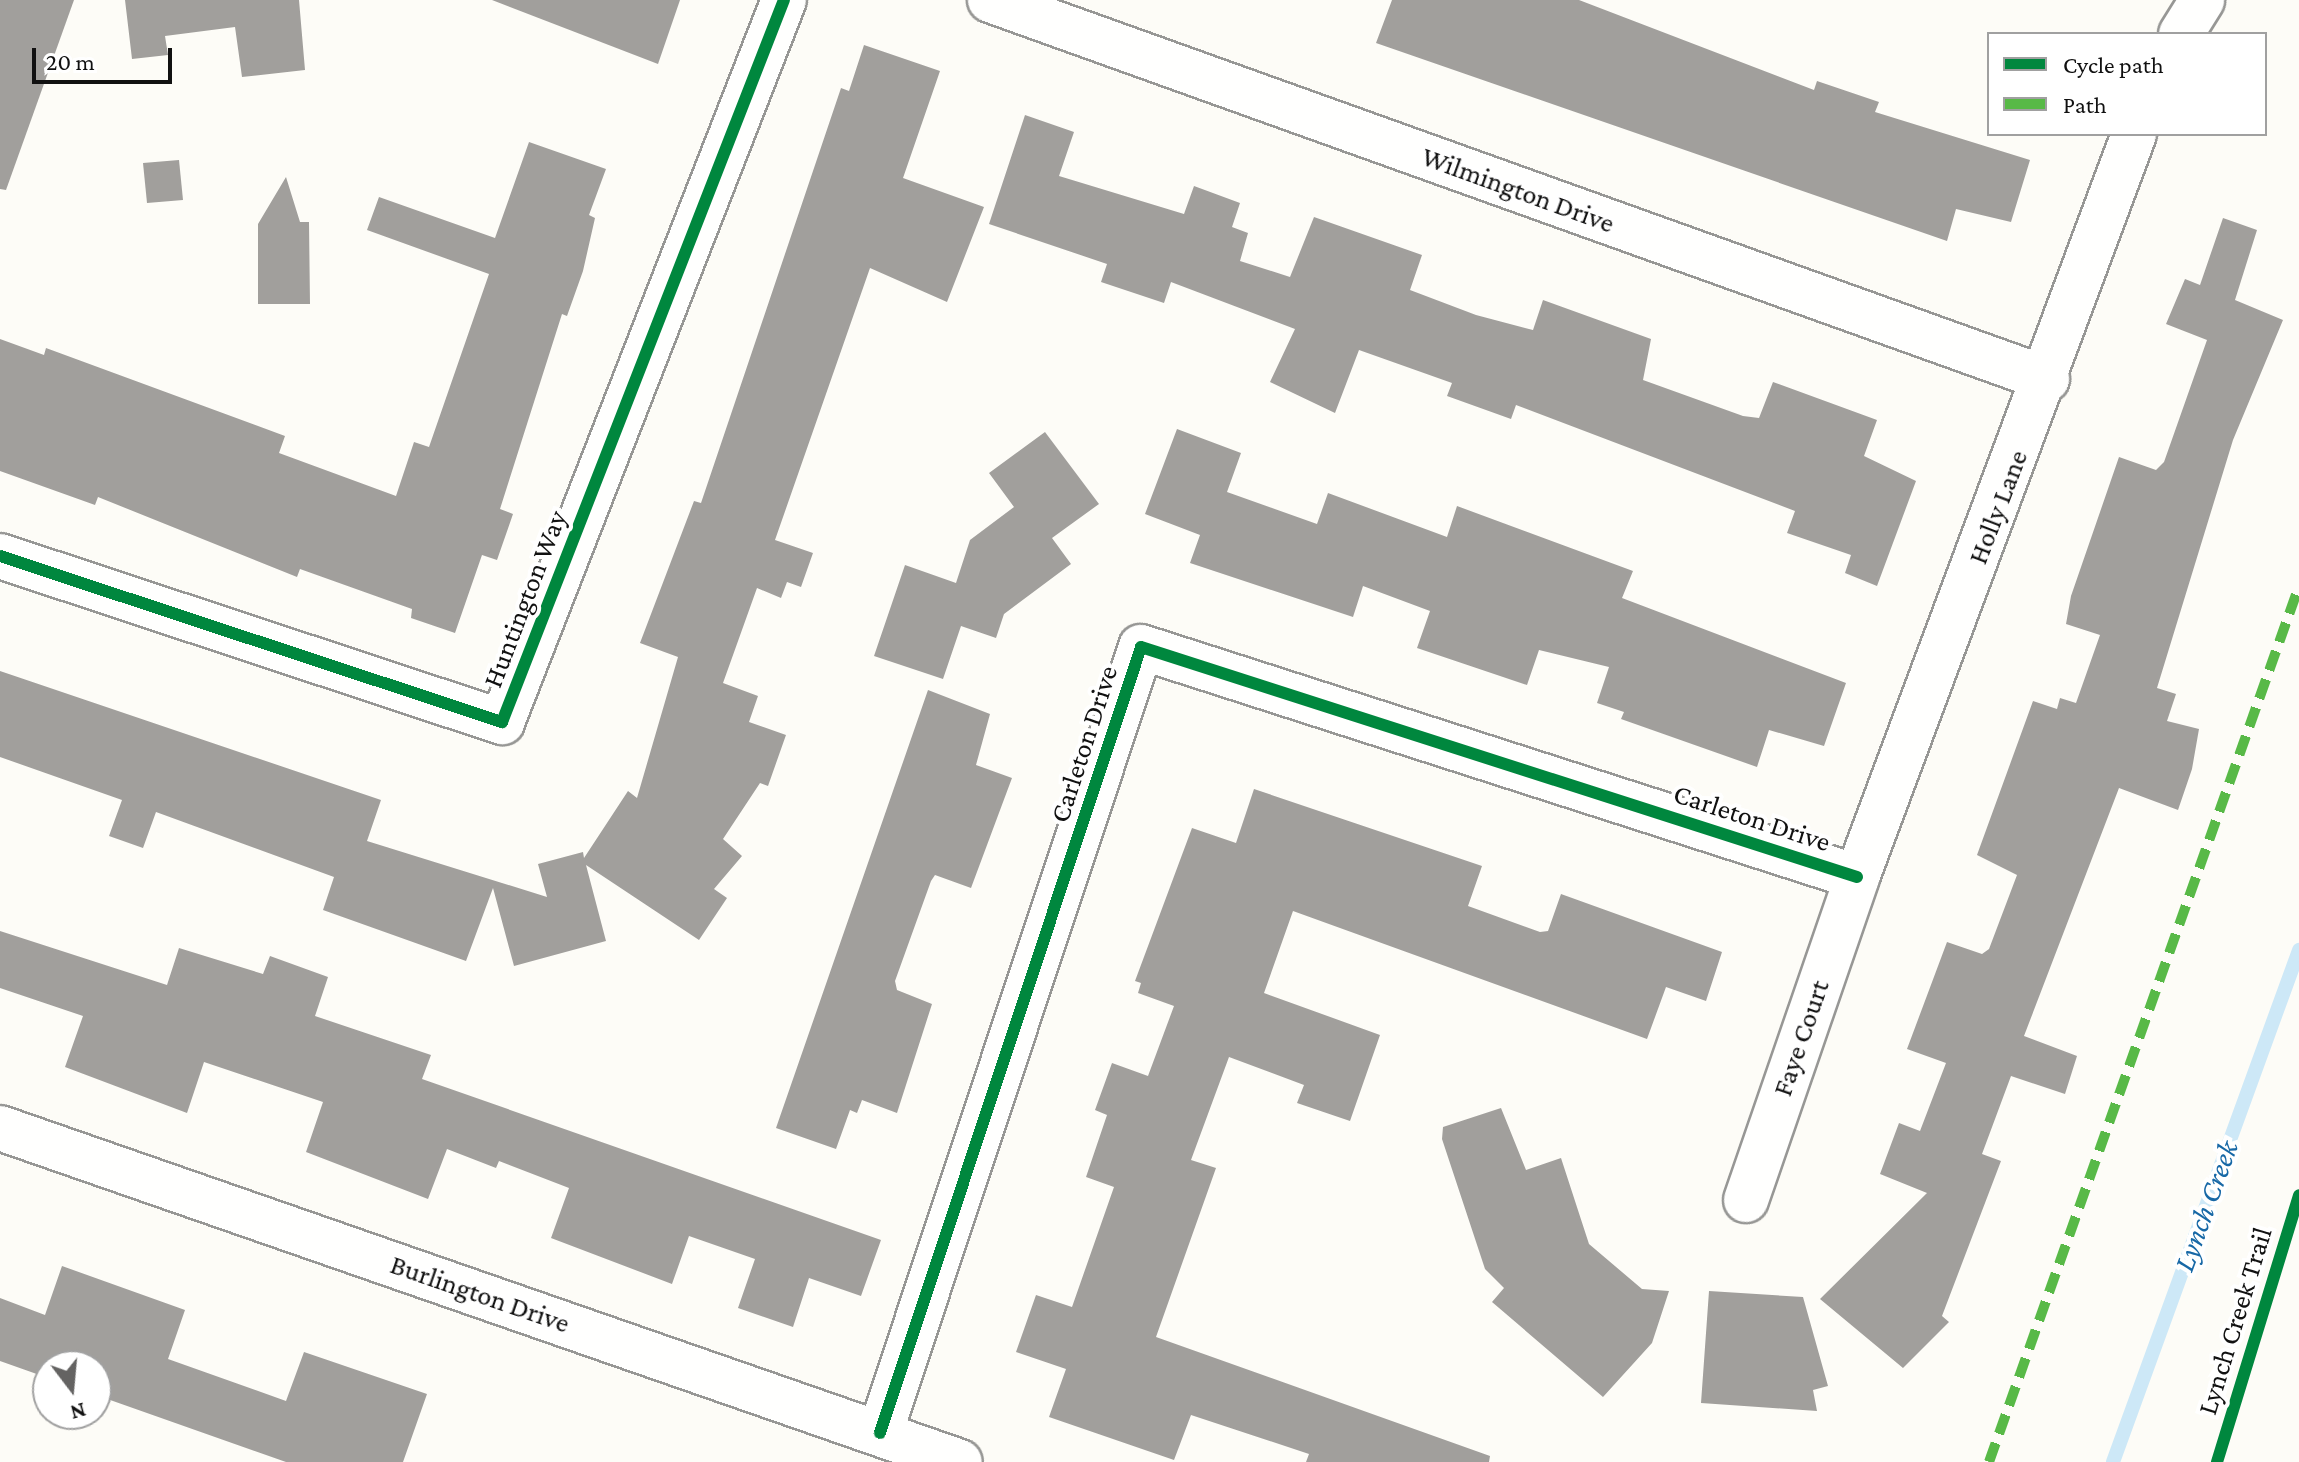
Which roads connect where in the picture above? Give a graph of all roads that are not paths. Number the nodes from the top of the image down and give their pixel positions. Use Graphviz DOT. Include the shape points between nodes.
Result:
graph roads {
  1 [pos="784,0"];
  2 [pos="990,0"];
  3 [pos="2202,0"];
  4 [pos="2182,32"];
  5 [pos="2133,136"];
  6 [pos="2047,379"];
  7 [pos="0,556"];
  8 [pos="1857,877"];
  9 [pos="0,1128"];
  10 [pos="1746,1200"];
  11 [pos="880,1433"];
  12 [pos="960,1462"];
  1 -- 7 [label="street, Huntington Way" via="502,722"];
  2 -- 6 [label="street, Wilmington Drive"];
  3 -- 4 [label="street"];
  5 -- 6 [label="street, Holly Lane"];
  6 -- 8 [label="street, Holly Lane"];
  8 -- 10 [label="street, Faye Court"];
  8 -- 11 [label="street, Carleton Drive" via="1141,647"];
  9 -- 11 [label="street, Burlington Drive"];
  11 -- 12 [label="street, Burlington Drive"];
}
